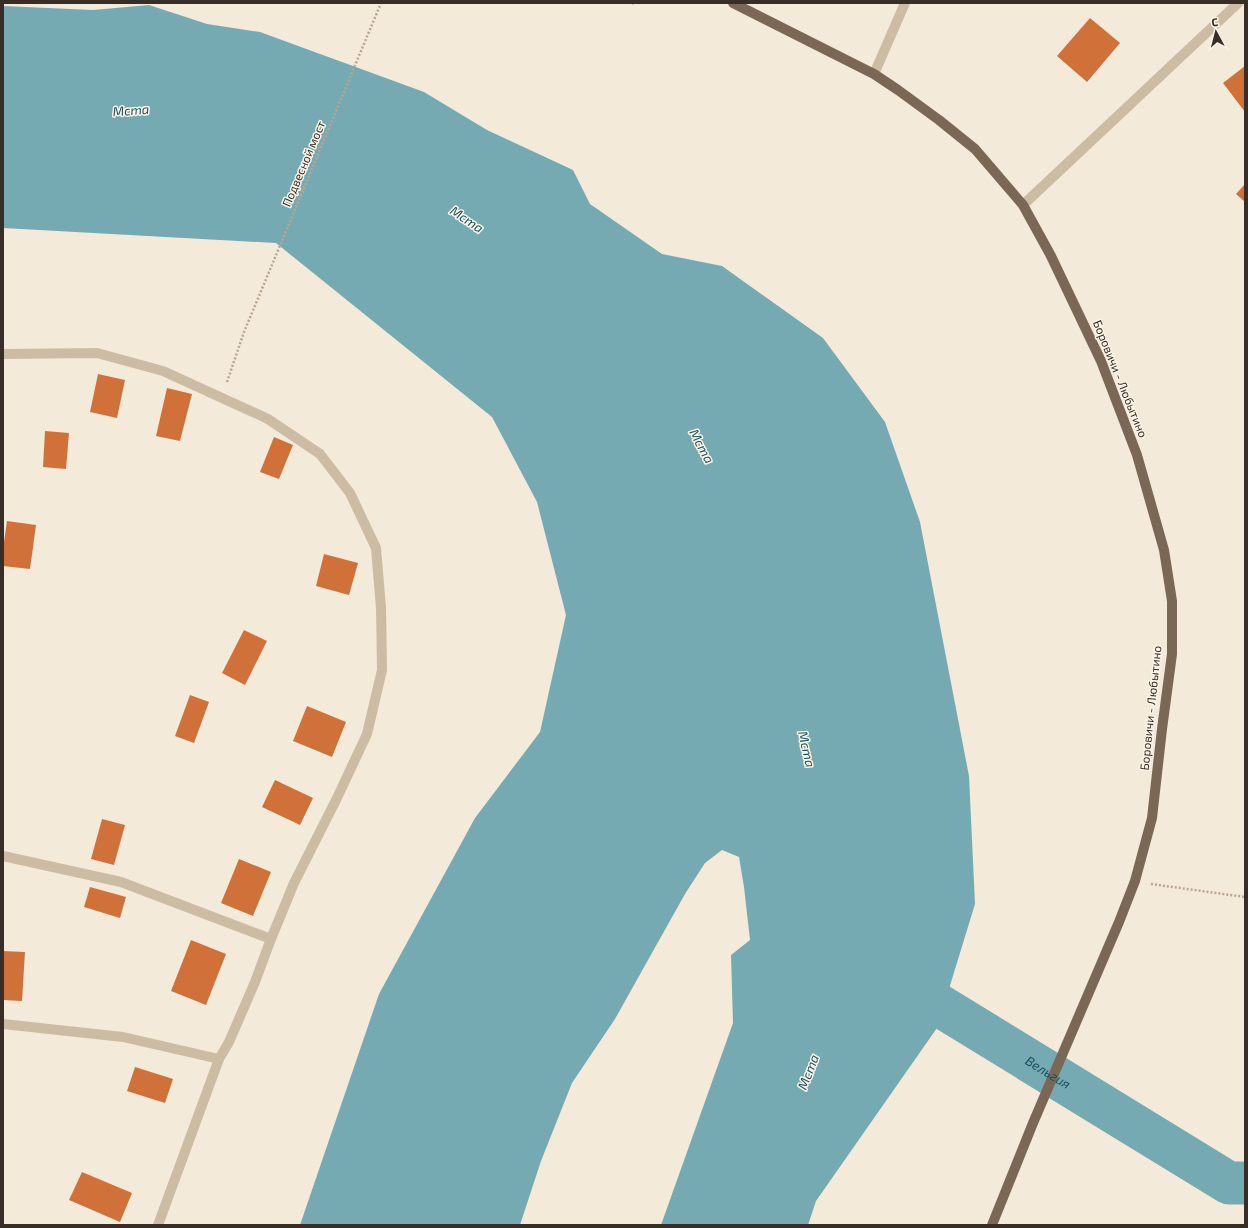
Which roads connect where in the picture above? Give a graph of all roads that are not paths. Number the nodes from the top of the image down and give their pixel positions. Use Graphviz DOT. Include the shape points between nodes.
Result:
graph roads {
  1 [pos="733,3"];
  2 [pos="905,3"];
  3 [pos="1238,3"];
  4 [pos="874,74"];
  5 [pos="1023,205"];
  6 [pos="3,354"];
  7 [pos="3,856"];
  8 [pos="271,940"];
  9 [pos="3,1024"];
  10 [pos="219,1059"];
  11 [pos="158,1225"];
  12 [pos="992,1225"];
  1 -- 4 [label="main road, Боровичи - Любытино"];
  2 -- 4 [label="street"];
  3 -- 5 [label="street"];
  4 -- 5 [label="main road, Боровичи - Любытино" via="975,149"];
  5 -- 12 [label="main road, Боровичи - Любытино" via="1051,256 1101,361 1137,455 1164,550 1172,602 1172,654 1152,818 1135,882"];
  6 -- 8 [label="street" via="97,353 163,371 268,419 320,454 350,494 376,548 381,608 382,670 367,734 338,798 294,883"];
  7 -- 8 [label="street" via="121,882"];
  8 -- 10 [label="street" via="229,1042"];
  9 -- 10 [label="street" via="123,1037"];
  10 -- 11 [label="street"];
}
